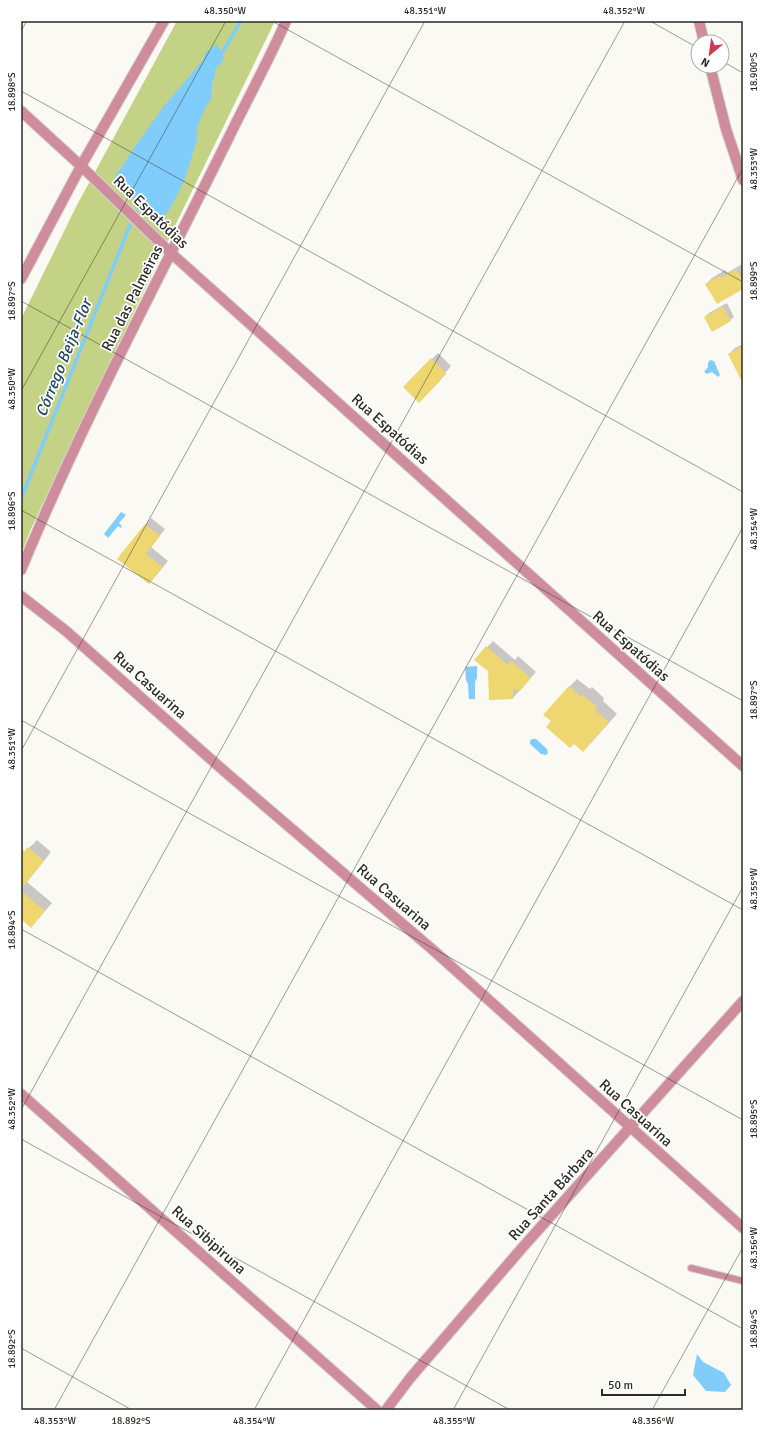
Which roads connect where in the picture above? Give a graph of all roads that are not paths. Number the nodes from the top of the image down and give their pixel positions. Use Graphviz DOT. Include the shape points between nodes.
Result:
graph roads {
  1 [pos="164,21"];
  2 [pos="286,21"];
  3 [pos="699,21"];
  4 [pos="702,34"];
  5 [pos="712,74"];
  6 [pos="21,111"];
  7 [pos="81,166"];
  8 [pos="743,180"];
  9 [pos="172,254"];
  10 [pos="21,278"];
  11 [pos="21,570"];
  12 [pos="21,596"];
  13 [pos="743,766"];
  14 [pos="743,1001"];
  15 [pos="21,1094"];
  16 [pos="630,1128"];
  17 [pos="743,1228"];
  18 [pos="691,1268"];
  19 [pos="743,1281"];
  20 [pos="377,1410"];
  21 [pos="386,1410"];
  1 -- 7 [label="street"];
  2 -- 9 [label="street, Rua das Palmeiras"];
  3 -- 4 [label="street"];
  5 -- 8 [label="street" via="726,129"];
  6 -- 7 [label="street, Rua Espatódias"];
  7 -- 9 [label="street, Rua Espatódias"];
  7 -- 10 [label="street"];
  9 -- 11 [label="street, Rua das Palmeiras" via="81,434"];
  9 -- 13 [label="street, Rua Espatódias"];
  12 -- 16 [label="street, Rua Casuarina" via="72,636 223,770 433,950"];
  14 -- 16 [label="street, Rua Santa Bárbara"];
  15 -- 20 [label="street, Rua Sibipiruna"];
  16 -- 17 [label="street, Rua Casuarina"];
  16 -- 21 [label="street, Rua Santa Bárbara" via="522,1248 411,1377"];
  18 -- 19 [label="lane"];
}
